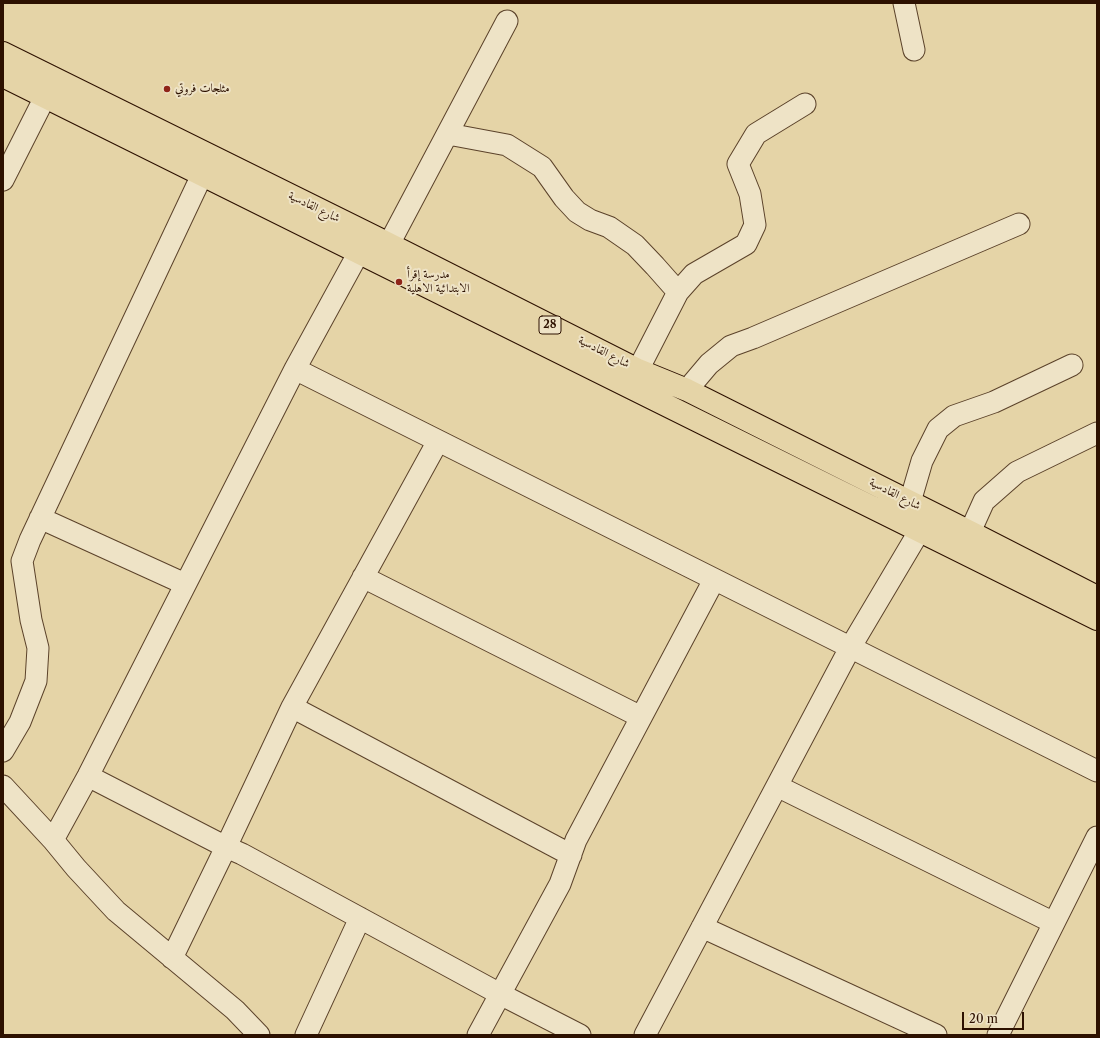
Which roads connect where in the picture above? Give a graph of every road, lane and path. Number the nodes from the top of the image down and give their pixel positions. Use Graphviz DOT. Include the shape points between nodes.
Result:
graph roads {
  1 [pos="904,3"];
  2 [pos="507,21"];
  3 [pos="914,50"];
  4 [pos="3,53"];
  5 [pos="3,76"];
  6 [pos="45,97"];
  7 [pos="805,104"];
  8 [pos="448,134"];
  9 [pos="202,175"];
  10 [pos="3,180"];
  11 [pos="1019,224"];
  12 [pos="389,244"];
  13 [pos="359,252"];
  14 [pos="678,292"];
  15 [pos="1072,365"];
  16 [pos="295,369"];
  17 [pos="638,370"];
  18 [pos="687,390"];
  19 [pos="1097,433"];
  20 [pos="438,441"];
  21 [pos="910,502"];
  22 [pos="40,518"];
  23 [pos="920,530"];
  24 [pos="970,532"];
  25 [pos="363,577"];
  26 [pos="714,580"];
  27 [pos="185,584"];
  28 [pos="1082,597"];
  29 [pos="1097,619"];
  30 [pos="850,648"];
  31 [pos="292,707"];
  32 [pos="641,717"];
  33 [pos="3,751"];
  34 [pos="1097,771"];
  35 [pos="88,776"];
  36 [pos="3,786"];
  37 [pos="777,786"];
  38 [pos="1097,837"];
  39 [pos="53,840"];
  40 [pos="226,847"];
  41 [pos="570,855"];
  42 [pos="360,918"];
  43 [pos="1054,924"];
  44 [pos="702,927"];
  45 [pos="172,958"];
  46 [pos="500,994"];
  47 [pos="260,1035"];
  48 [pos="306,1035"];
  49 [pos="478,1035"];
  50 [pos="580,1035"];
  51 [pos="645,1035"];
  52 [pos="936,1035"];
  53 [pos="998,1035"];
  1 -- 3 [label="street"];
  2 -- 8 [label="street"];
  4 -- 12 [label="highway, شارع القادسية / 28"];
  5 -- 6 [label="highway, شارع القادسية / 28"];
  6 -- 9 [label="highway, شارع القادسية / 28"];
  6 -- 10 [label="street"];
  7 -- 14 [label="street" via="756,134 738,164 750,194 755,225 746,244 694,274"];
  8 -- 12 [label="street"];
  8 -- 14 [label="street" via="507,145 542,167 577,212 608,227 635,245"];
  9 -- 13 [label="highway, شارع القادسية / 28"];
  9 -- 22 [label="street"];
  11 -- 18 [label="street" via="731,346 709,364"];
  12 -- 17 [label="highway, شارع القادسية / 28"];
  13 -- 16 [label="street"];
  13 -- 23 [label="highway, شارع القادسية / 28"];
  14 -- 17 [label="street"];
  15 -- 21 [label="street" via="994,402 954,416 938,429 922,461"];
  16 -- 20 [label="street"];
  16 -- 27 [label="street"];
  17 -- 18 [label="highway, شارع القادسية / 28"];
  18 -- 21 [label="highway, شارع القادسية / 28"];
  19 -- 24 [label="street" via="1017,472 984,501"];
  20 -- 25 [label="street"];
  20 -- 26 [label="street"];
  21 -- 24 [label="highway, شارع القادسية / 28"];
  22 -- 27 [label="street"];
  22 -- 33 [label="street" via="22,561 38,648 36,681 20,722"];
  23 -- 28 [label="highway, شارع القادسية / 28"];
  23 -- 30 [label="street"];
  24 -- 28 [label="highway, شارع القادسية / 28"];
  25 -- 31 [label="street"];
  25 -- 32 [label="street"];
  26 -- 30 [label="street"];
  26 -- 32 [label="street"];
  27 -- 35 [label="street"];
  28 -- 29 [label="highway, شارع القادسية / 28"];
  30 -- 34 [label="street"];
  30 -- 37 [label="street"];
  31 -- 40 [label="street"];
  31 -- 41 [label="street"];
  32 -- 41 [label="street"];
  35 -- 39 [label="street"];
  35 -- 40 [label="street"];
  36 -- 39 [label="street"];
  37 -- 43 [label="street"];
  37 -- 44 [label="street"];
  38 -- 43 [label="street"];
  39 -- 45 [label="street" via="116,911"];
  40 -- 42 [label="street"];
  40 -- 45 [label="street"];
  41 -- 46 [label="street" via="560,884"];
  42 -- 46 [label="street"];
  42 -- 48 [label="street"];
  43 -- 53 [label="street"];
  44 -- 51 [label="street"];
  44 -- 52 [label="street"];
  45 -- 47 [label="street" via="235,1010"];
  46 -- 49 [label="street"];
  46 -- 50 [label="street"];
}
